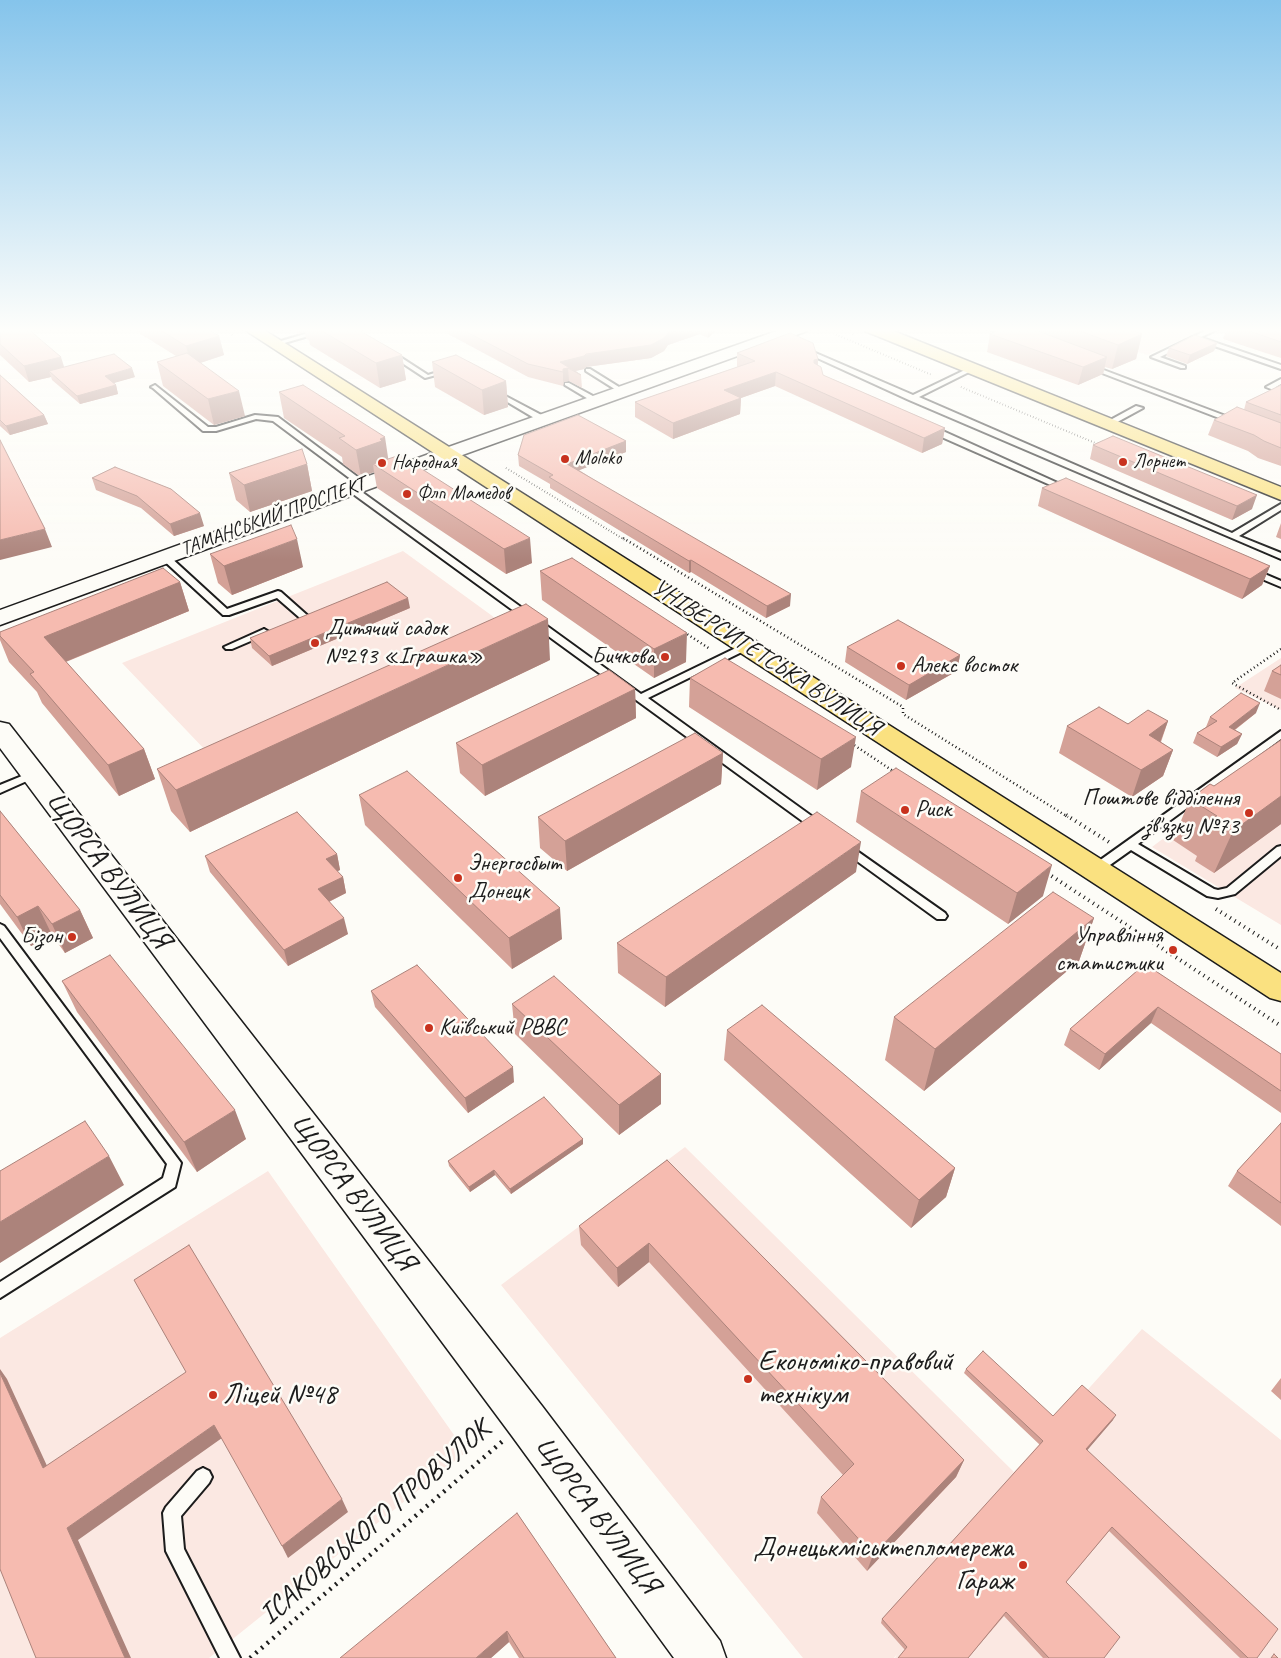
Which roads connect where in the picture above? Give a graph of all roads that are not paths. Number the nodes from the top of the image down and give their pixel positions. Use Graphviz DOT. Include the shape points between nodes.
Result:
graph roads {
  1 [pos="178,405"];
  2 [pos="371,405"];
  3 [pos="518,405"];
  4 [pos="583,405"];
  5 [pos="929,405"];
  6 [pos="1061,405"];
  7 [pos="1193,405"];
  8 [pos="1139,408"];
  9 [pos="544,420"];
  10 [pos="1107,424"];
  11 [pos="1245,425"];
  12 [pos="925,426"];
  13 [pos="447,454"];
  14 [pos="358,486"];
  15 [pos="1071,491"];
  16 [pos="1281,494"];
  17 [pos="1281,506"];
  18 [pos="1233,536"];
  19 [pos="1281,556"];
  20 [pos="165,557"];
  21 [pos="1244,568"];
  22 [pos="1281,584"];
  23 [pos="303,616"];
  24 [pos="0,618"];
  25 [pos="270,630"];
  26 [pos="747,646"];
  27 [pos="229,647"];
  28 [pos="640,698"];
  29 [pos="0,730"];
  30 [pos="1281,734"];
  31 [pos="34,774"];
  32 [pos="0,789"];
  33 [pos="1126,848"];
  34 [pos="1281,850"];
  35 [pos="1096,869"];
  36 [pos="941,916"];
  37 [pos="0,929"];
  38 [pos="1281,990"];
  39 [pos="0,1291"];
  40 [pos="203,1477"];
  41 [pos="230,1658"];
  42 [pos="703,1658"];
  1 -- 14 [label="lane" via="206,429 255,417 275,419"];
  2 -- 13 [label="main road, УНІВЕРСИТЕТСЬКА ВУЛИЦЯ"];
  3 -- 9 [label="lane"];
  4 -- 9 [label="street, ТАМАНСЬКИЙ ПРОСПЕКТ"];
  5 -- 18 [label="lane"];
  6 -- 10 [label="main road"];
  7 -- 11 [label="lane"];
  8 -- 10 [label="lane"];
  9 -- 13 [label="street, ТАМАНСЬКИЙ ПРОСПЕКТ"];
  10 -- 16 [label="main road"];
  12 -- 15 [label="lane"];
  13 -- 14 [label="street, ТАМАНСЬКИЙ ПРОСПЕКТ"];
  13 -- 26 [label="main road, УНІВЕРСИТЕТСЬКА ВУЛИЦЯ"];
  14 -- 20 [label="street, ТАМАНСЬКИЙ ПРОСПЕКТ"];
  14 -- 28 [label="lane"];
  17 -- 18 [label="lane"];
  18 -- 19 [label="lane"];
  20 -- 23 [label="lane" via="226,613 278,594"];
  20 -- 24 [label="street, ТАМАНСЬКИЙ ПРОСПЕКТ"];
  21 -- 22 [label="lane"];
  25 -- 27 [label="lane"];
  26 -- 28 [label="lane"];
  26 -- 35 [label="main road, УНІВЕРСИТЕТСЬКА ВУЛИЦЯ"];
  28 -- 36 [label="lane"];
  29 -- 31 [label="street, ЩОРСА ВУЛИЦЯ"];
  30 -- 33 [label="lane"];
  31 -- 32 [label="lane"];
  31 -- 42 [label="street, ЩОРСА ВУЛИЦЯ" via="527,1421"];
  33 -- 34 [label="lane" via="1218,894 1231,891"];
  33 -- 35 [label="lane"];
  35 -- 38 [label="main road, УНІВЕРСИТЕТСЬКА ВУЛИЦЯ"];
  37 -- 39 [label="lane" via="174,1163 170,1182"];
  40 -- 41 [label="lane" via="172,1513 175,1551"];
}
